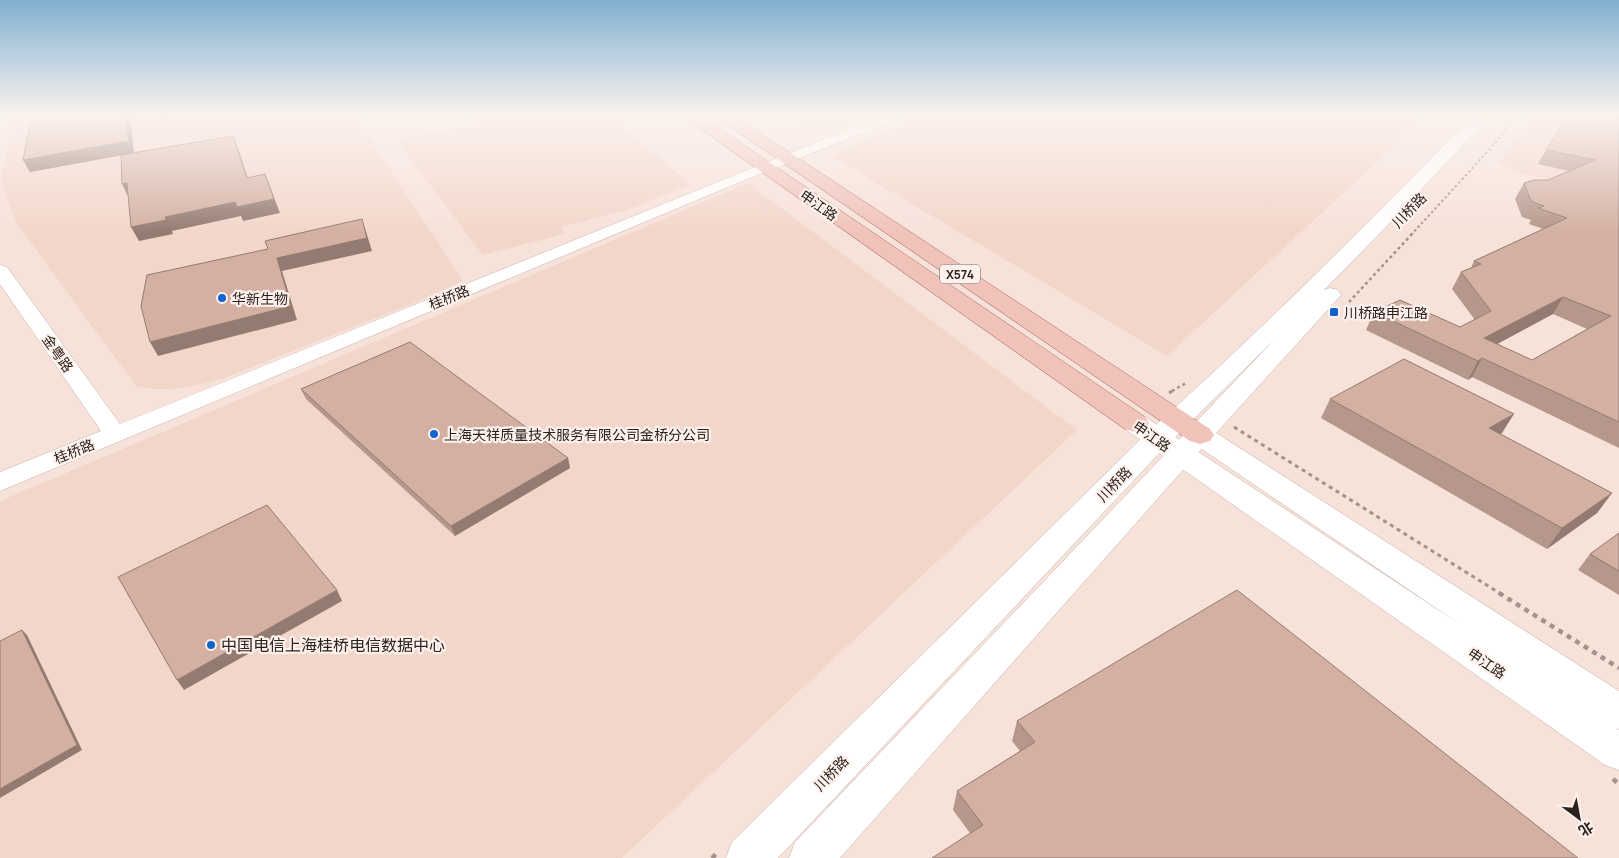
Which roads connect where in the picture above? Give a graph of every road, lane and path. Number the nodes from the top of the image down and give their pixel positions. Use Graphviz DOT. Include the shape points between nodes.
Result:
graph roads {
  1 [pos="745,154"];
  2 [pos="780,154"];
  3 [pos="796,154"];
  4 [pos="1445,154"];
  5 [pos="1459,154"];
  6 [pos="786,158"];
  7 [pos="764,167"];
  8 [pos="0,271"];
  9 [pos="115,434"];
  10 [pos="1170,435"];
  11 [pos="0,482"];
  12 [pos="1619,712"];
  13 [pos="1619,752"];
  14 [pos="748,858"];
  15 [pos="811,858"];
  1 -- 7 [label="main road, 申江路 / X574"];
  2 -- 6 [label="main road, 申江路 / X574"];
  3 -- 6 [label="street, 桂桥路"];
  4 -- 10 [label="street, 川桥路"];
  5 -- 10 [label="street, 川桥路"];
  6 -- 7 [label="street, 桂桥路"];
  6 -- 10 [label="main road, 申江路 / X574"];
  7 -- 9 [label="street, 桂桥路"];
  7 -- 10 [label="main road, 申江路 / X574"];
  8 -- 9 [label="street, 金粤路"];
  9 -- 11 [label="street, 桂桥路"];
  10 -- 12 [label="street, 申江路 / X574"];
  10 -- 13 [label="street, 申江路 / X574"];
  10 -- 14 [label="street, 川桥路"];
  10 -- 15 [label="street, 川桥路"];
}
